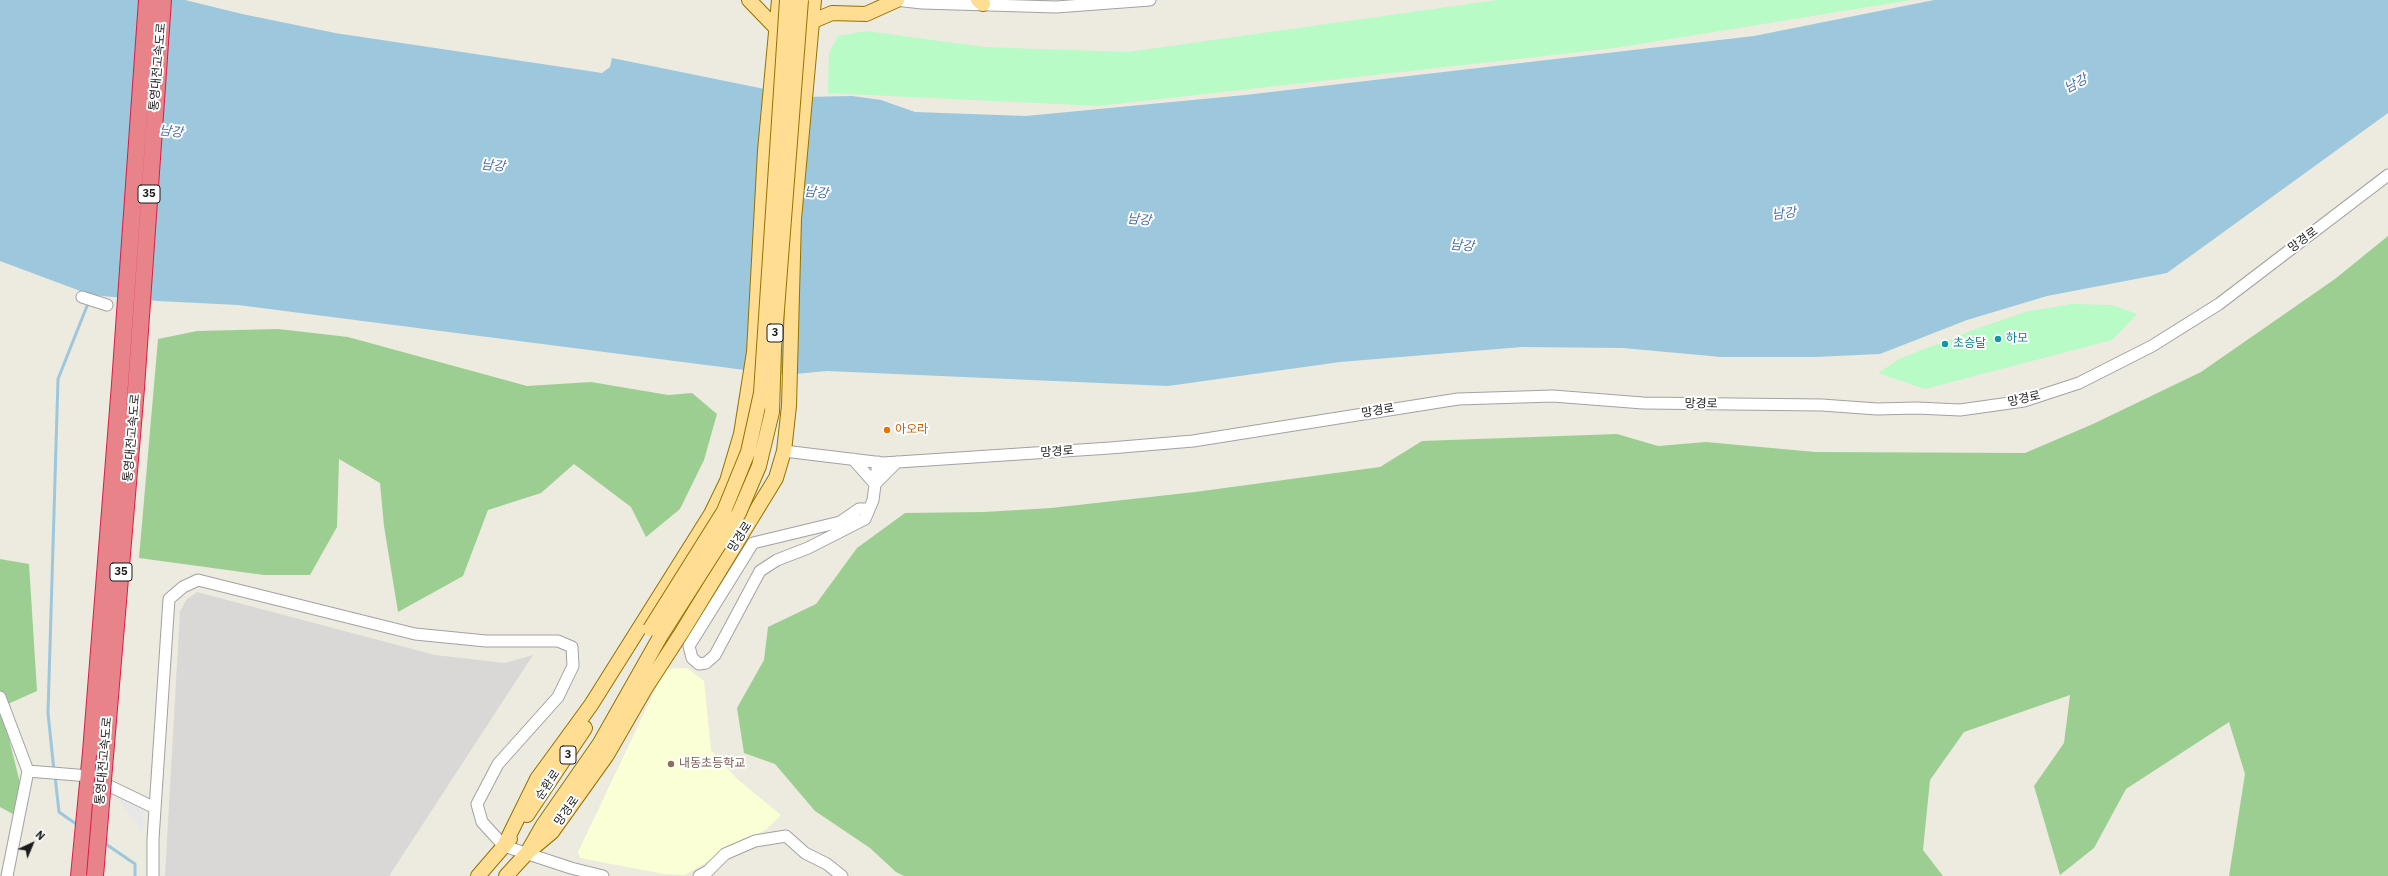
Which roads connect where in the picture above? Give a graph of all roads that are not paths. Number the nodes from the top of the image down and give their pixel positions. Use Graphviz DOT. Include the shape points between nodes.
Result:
graph roads {
  1 [pos="147,0"];
  2 [pos="163,0"];
  3 [pos="749,0"];
  4 [pos="779,0"];
  5 [pos="787,0"];
  6 [pos="801,0"];
  7 [pos="814,0"];
  8 [pos="896,0"];
  9 [pos="1150,0"];
  10 [pos="982,1"];
  11 [pos="811,22"];
  12 [pos="775,27"];
  13 [pos="2388,176"];
  14 [pos="82,297"];
  15 [pos="107,305"];
  16 [pos="741,434"];
  17 [pos="784,451"];
  18 [pos="853,459"];
  19 [pos="878,462"];
  20 [pos="897,462"];
  21 [pos="875,484"];
  22 [pos="868,509"];
  23 [pos="655,633"];
  24 [pos="0,697"];
  25 [pos="98,754"];
  26 [pos="28,771"];
  27 [pos="89,776"];
  28 [pos="155,808"];
  29 [pos="504,846"];
  30 [pos="527,854"];
  31 [pos="7,876"];
  32 [pos="79,876"];
  33 [pos="95,876"];
  34 [pos="153,876"];
  35 [pos="478,876"];
  36 [pos="506,876"];
  37 [pos="604,876"];
  38 [pos="698,876"];
  39 [pos="842,876"];
  1 -- 25 [label="highway, 통영대전고속도로 / 35" via="120,384"];
  2 -- 25 [label="highway, 통영대전고속도로 / 35" via="136,388"];
  3 -- 12 [label="main road"];
  4 -- 12 [label="main road"];
  5 -- 23 [label="main road, 3, bridge" via="761,392 748,452 724,511"];
  6 -- 23 [label="main road, 3, bridge" via="774,348 772,412 759,466 739,513"];
  7 -- 11 [label="main road"];
  8 -- 10 [label="street" via="922,3"];
  8 -- 11 [label="main road" via="866,14 832,13"];
  9 -- 10 [label="street" via="1056,7"];
  11 -- 17 [label="main road" via="794,219 789,406"];
  12 -- 16 [label="main road" via="754,352"];
  13 -- 20 [label="street, 망경로" via="2219,304 2152,346 2079,383 2024,401 1960,410 1877,410 1822,405 1643,403 1553,396 1458,399 1193,441"];
  14 -- 15 [label="street"];
  16 -- 17 [label="main road"];
  16 -- 29 [label="main road" via="727,481 711,514 591,705 537,779"];
  17 -- 18 [label="street, 망경로"];
  17 -- 30 [label="main road, 망경로" via="776,478 760,507 645,689 607,755 552,832"];
  18 -- 19 [label="street, 망경로"];
  18 -- 21 [label="street"];
  19 -- 20 [label="street, 망경로"];
  19 -- 21 [label="street"];
  20 -- 21 [label="street"];
  21 -- 22 [label="street" via="873,500"];
  22 -- 22 [label="street" via="859,509 840,522 753,543 689,646 692,658 699,664 706,663 715,655 760,571 777,560 865,519"];
  23 -- 29 [label="main road, 순환로 / 3"];
  23 -- 30 [label="main road, 순환로 / 3" via="600,743 543,825"];
  24 -- 26 [label="street"];
  25 -- 27 [label="highway, 통영대전고속도로 / 35"];
  25 -- 33 [label="highway, 통영대전고속도로 / 35, bridge"];
  26 -- 27 [label="street"];
  26 -- 31 [label="street"];
  27 -- 28 [label="street"];
  27 -- 32 [label="highway, 통영대전고속도로 / 35"];
  28 -- 29 [label="street" via="169,600 183,587 198,580 415,634 486,641 558,641 572,647 573,666 558,697 498,764 477,804 482,822"];
  28 -- 34 [label="street"];
  29 -- 30 [label="street"];
  29 -- 35 [label="main road, 순환로 / 3"];
  30 -- 36 [label="main road, 순환로 / 3"];
  30 -- 37 [label="street"];
  38 -- 39 [label="street" via="708,871 725,854 755,841 786,836 805,853 827,864"];
}
